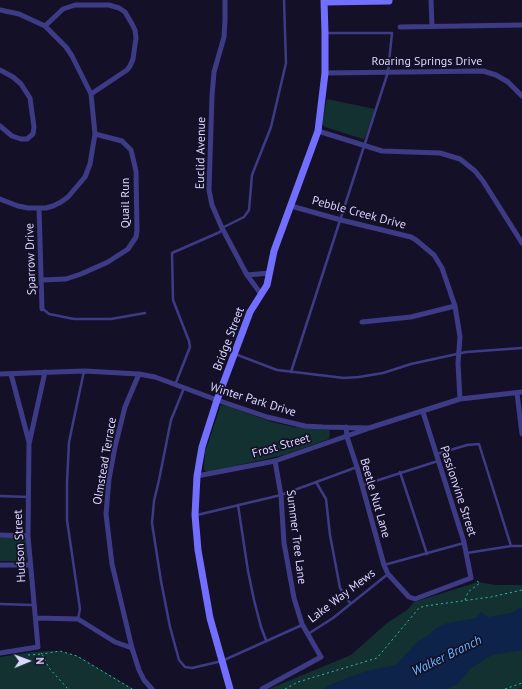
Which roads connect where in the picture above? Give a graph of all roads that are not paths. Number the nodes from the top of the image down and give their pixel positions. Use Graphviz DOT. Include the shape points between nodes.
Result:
graph roads {
  1 [pos="225,0"];
  2 [pos="284,0"];
  3 [pos="389,0"];
  4 [pos="432,0"];
  5 [pos="324,1"];
  6 [pos="0,10"];
  7 [pos="522,25"];
  8 [pos="45,26"];
  9 [pos="432,26"];
  10 [pos="400,27"];
  11 [pos="325,33"];
  12 [pos="0,70"];
  13 [pos="388,72"];
  14 [pos="324,73"];
  15 [pos="91,94"];
  16 [pos="522,96"];
  17 [pos="0,126"];
  18 [pos="318,130"];
  19 [pos="95,134"];
  20 [pos="364,146"];
  21 [pos="0,199"];
  22 [pos="291,206"];
  23 [pos="39,208"];
  24 [pos="340,220"];
  25 [pos="222,228"];
  26 [pos="522,243"];
  27 [pos="270,273"];
  28 [pos="247,274"];
  29 [pos="42,280"];
  30 [pos="261,294"];
  31 [pos="456,306"];
  32 [pos="42,309"];
  33 [pos="145,313"];
  34 [pos="362,322"];
  35 [pos="522,348"];
  36 [pos="459,353"];
  37 [pos="234,354"];
  38 [pos="84,371"];
  39 [pos="45,372"];
  40 [pos="291,372"];
  41 [pos="0,374"];
  42 [pos="11,374"];
  43 [pos="139,374"];
  44 [pos="175,385"];
  45 [pos="184,388"];
  46 [pos="520,393"];
  47 [pos="460,399"];
  48 [pos="216,400"];
  49 [pos="423,412"];
  50 [pos="346,427"];
  51 [pos="369,428"];
  52 [pos="522,434"];
  53 [pos="347,437"];
  54 [pos="29,444"];
  55 [pos="436,454"];
  56 [pos="275,460"];
  57 [pos="439,461"];
  58 [pos="357,467"];
  59 [pos="400,472"];
  60 [pos="196,476"];
  61 [pos="316,482"];
  62 [pos="362,485"];
  63 [pos="281,495"];
  64 [pos="0,496"];
  65 [pos="28,497"];
  66 [pos="238,505"];
  67 [pos="195,515"];
  68 [pos="0,535"];
  69 [pos="28,536"];
  70 [pos="464,542"];
  71 [pos="511,546"];
  72 [pos="522,546"];
  73 [pos="467,553"];
  74 [pos="427,554"];
  75 [pos="0,565"];
  76 [pos="30,565"];
  77 [pos="384,565"];
  78 [pos="388,574"];
  79 [pos="471,578"];
  80 [pos="350,603"];
  81 [pos="0,604"];
  82 [pos="34,605"];
  83 [pos="36,618"];
  84 [pos="78,619"];
  85 [pos="302,624"];
  86 [pos="308,634"];
  87 [pos="266,640"];
  88 [pos="132,648"];
  89 [pos="0,653"];
  90 [pos="222,661"];
  91 [pos="152,689"];
  92 [pos="230,689"];
  93 [pos="262,689"];
  1 -- 25 [label="street, Euclid Avenue" via="224,37 214,72 209,172 212,205"];
  2 -- 25 [label="lane" via="286,63 271,127 252,175 249,210 244,217"];
  3 -- 5 [label="street, Bridge Street"];
  4 -- 9 [label="street"];
  5 -- 11 [label="street, Bridge Street"];
  6 -- 8 [label="street" via="19,14"];
  7 -- 9 [label="street"];
  8 -- 15 [label="street" via="66,46"];
  8 -- 15 [label="street" via="63,9 75,5 109,5 125,12 135,30 133,59 127,70"];
  9 -- 10 [label="street"];
  11 -- 13 [label="lane" via="392,33"];
  11 -- 14 [label="street, Bridge Street"];
  12 -- 17 [label="street" via="21,84 30,98 34,127 33,134 21,140"];
  13 -- 14 [label="street, Roaring Springs Drive"];
  13 -- 16 [label="street, Roaring Springs Drive" via="483,71 508,82"];
  13 -- 20 [label="lane"];
  14 -- 18 [label="street, Bridge Street"];
  15 -- 19 [label="street"];
  18 -- 20 [label="street"];
  18 -- 22 [label="street, Bridge Street"];
  19 -- 23 [label="street" via="85,177 61,202"];
  19 -- 29 [label="street, Quail Run" via="122,142 131,150 136,170 136,237 128,249 82,274 66,279"];
  20 -- 24 [label="lane"];
  20 -- 26 [label="street" via="382,151 440,153 460,159 483,181"];
  21 -- 23 [label="street" via="18,206"];
  22 -- 24 [label="street, Pebble Creek Drive"];
  22 -- 27 [label="street, Bridge Street" via="274,252"];
  23 -- 29 [label="street, Sparrow Drive"];
  24 -- 31 [label="street, Pebble Creek Drive" via="402,234 416,240 434,255 442,268"];
  24 -- 40 [label="lane"];
  25 -- 28 [label="street, Euclid Avenue"];
  25 -- 44 [label="lane" via="220,232 172,253 173,300 190,347"];
  27 -- 28 [label="street"];
  27 -- 30 [label="street, Bridge Street" via="267,286"];
  28 -- 30 [label="street, Euclid Avenue"];
  29 -- 32 [label="street, Sparrow Drive"];
  30 -- 37 [label="street, Bridge Street" via="250,312"];
  31 -- 34 [label="street" via="411,317"];
  31 -- 36 [label="street, Pebble Creek Drive" via="460,337"];
  32 -- 33 [label="lane" via="49,314 74,319 111,319"];
  35 -- 36 [label="lane"];
  36 -- 40 [label="lane" via="359,377 344,378"];
  36 -- 47 [label="street, Pebble Creek Drive"];
  37 -- 40 [label="lane" via="277,370"];
  37 -- 48 [label="street, Bridge Street"];
  38 -- 39 [label="street, Winter Park Drive"];
  38 -- 43 [label="street, Winter Park Drive"];
  38 -- 84 [label="lane" via="69,442 67,483 67,520 80,609"];
  39 -- 42 [label="street, Winter Park Drive"];
  39 -- 54 [label="street, Hudson Street"];
  41 -- 42 [label="street, Winter Park Drive"];
  42 -- 54 [label="street, Hudson Street"];
  43 -- 44 [label="street, Winter Park Drive"];
  43 -- 88 [label="street, Olmstead Terrace" via="125,406 116,440 106,514 112,564"];
  44 -- 45 [label="street, Winter Park Drive"];
  45 -- 48 [label="street, Winter Park Drive"];
  45 -- 90 [label="lane" via="172,420 154,501 152,523 170,628 180,660 185,667 192,668"];
  46 -- 47 [label="street, Winter Park Drive"];
  46 -- 52 [label="street"];
  47 -- 49 [label="street, Winter Park Drive"];
  48 -- 50 [label="street, Winter Park Drive" via="300,425"];
  48 -- 60 [label="street, Bridge Street"];
  49 -- 51 [label="street, Winter Park Drive"];
  49 -- 55 [label="street, Passionvine Street"];
  50 -- 51 [label="street, Winter Park Drive"];
  50 -- 53 [label="street, Beetle Nut Lane"];
  51 -- 53 [label="street, Frost Street"];
  53 -- 56 [label="street, Frost Street"];
  53 -- 58 [label="street, Beetle Nut Lane"];
  54 -- 65 [label="street, Hudson Street"];
  55 -- 57 [label="street, Passionvine Street"];
  55 -- 71 [label="lane" via="479,444"];
  56 -- 60 [label="street, Frost Street"];
  56 -- 63 [label="street, Summer Tree Lane"];
  57 -- 59 [label="lane"];
  57 -- 70 [label="street, Passionvine Street"];
  58 -- 61 [label="lane"];
  58 -- 62 [label="street, Beetle Nut Lane"];
  59 -- 62 [label="lane"];
  59 -- 74 [label="lane"];
  60 -- 67 [label="street, Bridge Street"];
  61 -- 63 [label="lane"];
  61 -- 80 [label="lane" via="326,499 340,588"];
  62 -- 77 [label="street, Beetle Nut Lane"];
  63 -- 66 [label="lane"];
  63 -- 85 [label="street, Summer Tree Lane" via="288,566"];
  64 -- 65 [label="lane"];
  65 -- 69 [label="street, Hudson Street"];
  66 -- 67 [label="lane"];
  66 -- 87 [label="lane" via="252,593"];
  67 -- 90 [label="street, Bridge Street" via="198,550"];
  68 -- 69 [label="street"];
  69 -- 76 [label="street, Hudson Street"];
  70 -- 73 [label="street, Passionvine Street"];
  70 -- 74 [label="lane"];
  71 -- 72 [label="lane"];
  71 -- 73 [label="lane"];
  73 -- 79 [label="street, Passionvine Street"];
  74 -- 77 [label="lane"];
  75 -- 76 [label="street"];
  76 -- 82 [label="street, Hudson Street"];
  77 -- 78 [label="street, Beetle Nut Lane"];
  78 -- 79 [label="street, Beetle Nut Lane" via="409,597 415,599"];
  78 -- 80 [label="lane, Lake Way Mews"];
  80 -- 86 [label="lane, Lake Way Mews"];
  81 -- 82 [label="lane"];
  82 -- 83 [label="street, Hudson Street"];
  83 -- 84 [label="street"];
  83 -- 89 [label="street, Hudson Street" via="38,647"];
  84 -- 88 [label="street" via="115,642"];
  85 -- 86 [label="street, Summer Tree Lane"];
  85 -- 87 [label="lane"];
  86 -- 93 [label="street, Summer Tree Lane" via="321,657"];
  87 -- 90 [label="lane"];
  88 -- 91 [label="street, Olmstead Terrace" via="139,670"];
  90 -- 92 [label="street, Bridge Street"];
}
